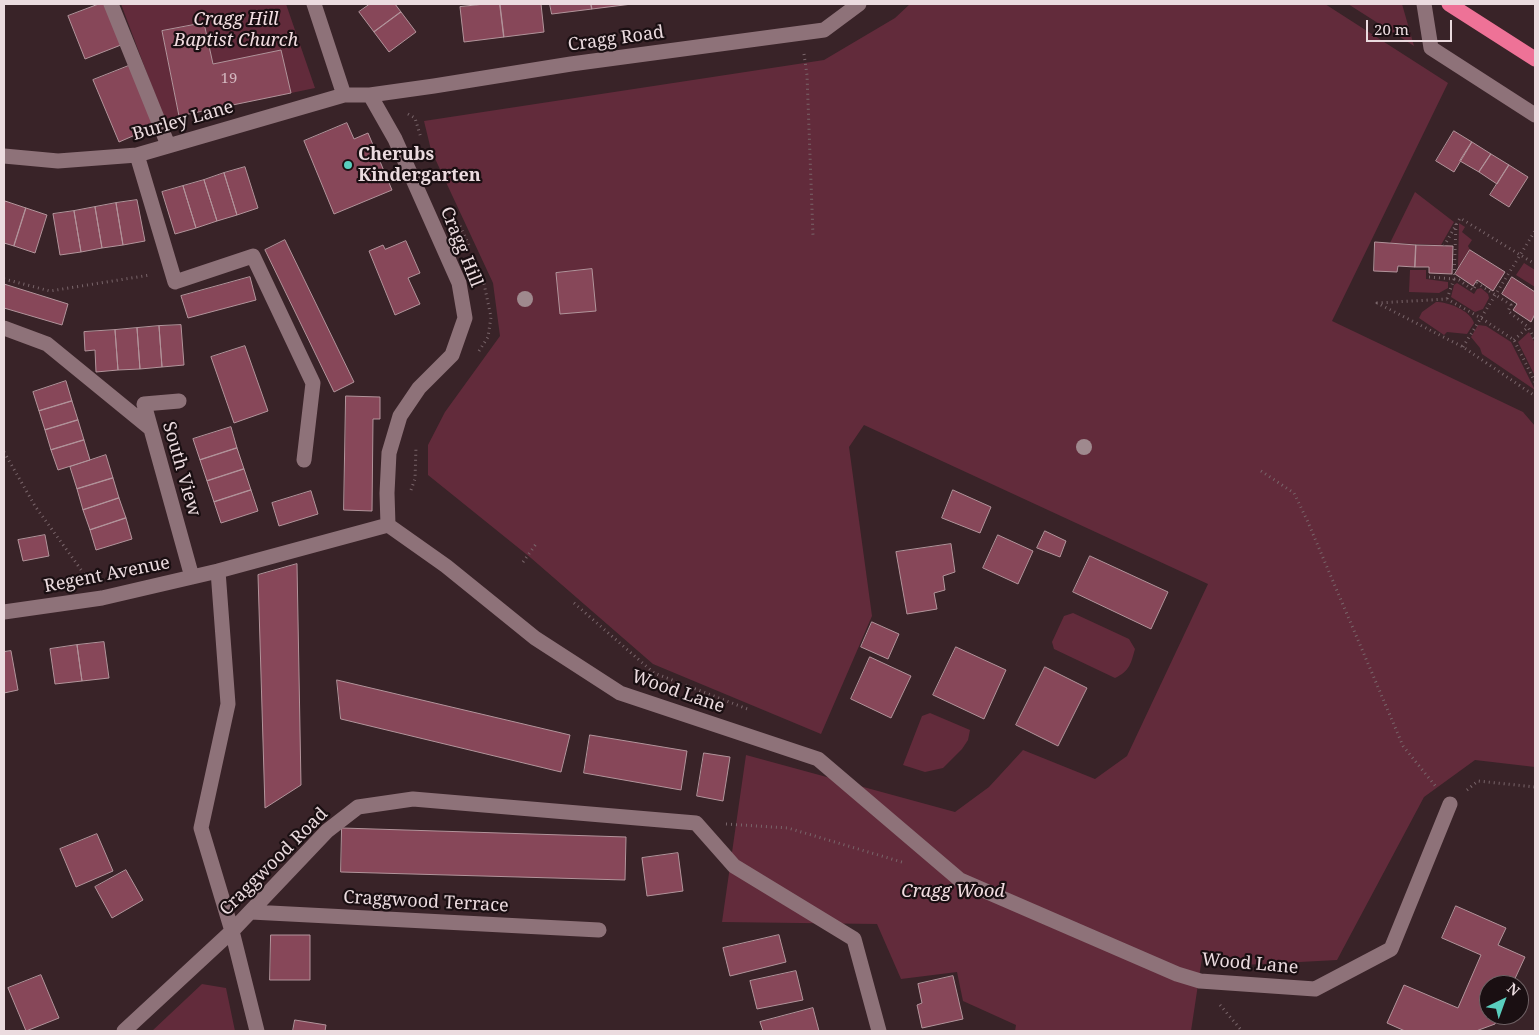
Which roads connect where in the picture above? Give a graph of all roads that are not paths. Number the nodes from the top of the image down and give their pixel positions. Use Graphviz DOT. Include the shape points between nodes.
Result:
graph roads {
  1 [pos="111,4"];
  2 [pos="314,4"];
  3 [pos="859,4"];
  4 [pos="1424,4"];
  5 [pos="1449,4"];
  6 [pos="1535,59"];
  7 [pos="370,95"];
  8 [pos="344,96"];
  9 [pos="1535,115"];
  10 [pos="168,145"];
  11 [pos="137,155"];
  12 [pos="4,156"];
  13 [pos="4,328"];
  14 [pos="179,401"];
  15 [pos="151,429"];
  16 [pos="304,460"];
  17 [pos="388,525"];
  18 [pos="218,571"];
  19 [pos="192,577"];
  20 [pos="4,612"];
  21 [pos="1450,804"];
  22 [pos="251,912"];
  23 [pos="599,930"];
  24 [pos="232,931"];
  25 [pos="124,1031"];
  26 [pos="257,1031"];
  27 [pos="879,1031"];
  1 -- 10 [label="street"];
  2 -- 8 [label="street"];
  3 -- 7 [label="street, Cragg Road" via="824,30"];
  4 -- 9 [label="street" via="1431,48"];
  5 -- 6 [label="highway"];
  7 -- 8 [label="street, Burley Lane"];
  7 -- 17 [label="street, Cragg Hill" via="395,139 459,283 465,318 452,355 418,388 400,416 390,453"];
  8 -- 10 [label="street, Burley Lane"];
  10 -- 11 [label="street, Burley Lane"];
  11 -- 12 [label="street, Burley Lane" via="58,161"];
  11 -- 16 [label="street" via="176,282 253,256 313,383"];
  13 -- 15 [label="street" via="47,344"];
  14 -- 15 [label="street, South View" via="144,404"];
  15 -- 19 [label="street, South View"];
  17 -- 18 [label="street"];
  17 -- 21 [label="street, Wood Lane" via="446,566 535,638 620,693 818,759 960,880 1200,981 1315,988 1392,949"];
  18 -- 19 [label="street, Regent Avenue"];
  18 -- 24 [label="street" via="228,704 201,828"];
  19 -- 20 [label="street, Regent Avenue" via="102,598"];
  22 -- 23 [label="street, Craggwood Terrace"];
  22 -- 24 [label="street, Craggwood Road"];
  22 -- 27 [label="street, Craggwood Road" via="327,832 358,807 413,799 696,823 734,866 854,939"];
  24 -- 25 [label="street, Craggwood Road"];
  24 -- 26 [label="street"];
}
